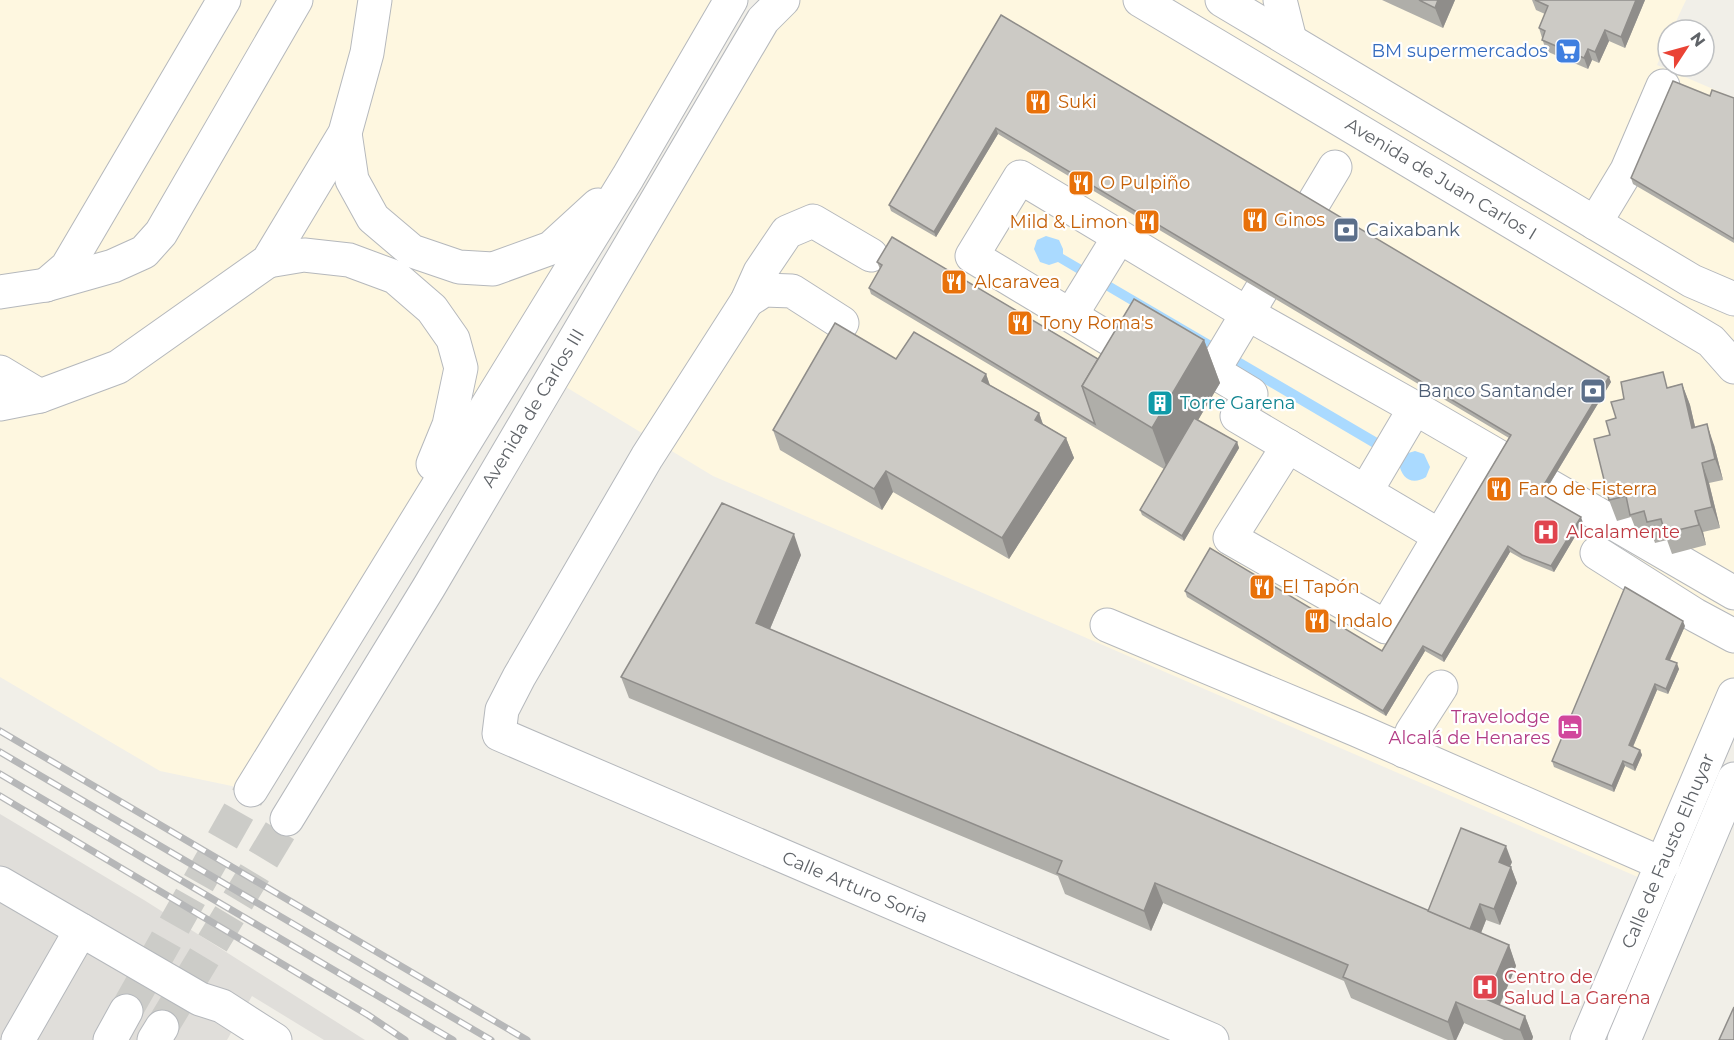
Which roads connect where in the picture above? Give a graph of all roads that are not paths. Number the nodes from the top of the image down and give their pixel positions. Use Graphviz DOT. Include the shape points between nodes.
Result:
graph roads {
  1 [pos="224,0"];
  2 [pos="296,0"];
  3 [pos="375,0"];
  4 [pos="731,0"];
  5 [pos="783,0"];
  6 [pos="1140,0"];
  7 [pos="1221,0"];
  8 [pos="1280,0"];
  9 [pos="1290,39"];
  10 [pos="1663,86"];
  11 [pos="345,133"];
  12 [pos="1335,166"];
  13 [pos="628,177"];
  14 [pos="1595,223"];
  15 [pos="1119,237"];
  16 [pos="871,255"];
  17 [pos="268,261"];
  18 [pos="46,285"];
  19 [pos="0,292"];
  20 [pos="1734,299"];
  21 [pos="747,302"];
  22 [pos="1248,314"];
  23 [pos="1071,315"];
  24 [pos="842,323"];
  25 [pos="1220,359"];
  26 [pos="1734,367"];
  27 [pos="0,372"];
  28 [pos="40,396"];
  29 [pos="0,404"];
  30 [pos="1415,408"];
  31 [pos="1288,446"];
  32 [pos="1490,452"];
  33 [pos="1366,490"];
  34 [pos="1440,536"];
  35 [pos="1612,554"];
  36 [pos="395,557"];
  37 [pos="1734,592"];
  38 [pos="1107,625"];
  39 [pos="1734,636"];
  40 [pos="1441,687"];
  41 [pos="1734,695"];
  42 [pos="1404,751"];
  43 [pos="1734,779"];
  44 [pos="252,790"];
  45 [pos="287,819"];
  46 [pos="1725,828"];
  47 [pos="1663,864"];
  48 [pos="0,883"];
  49 [pos="81,930"];
  50 [pos="200,999"];
  51 [pos="126,1011"];
  52 [pos="18,1040"];
  53 [pos="110,1040"];
  54 [pos="237,1040"];
  55 [pos="275,1040"];
  56 [pos="1212,1040"];
  57 [pos="1587,1040"];
  58 [pos="1624,1040"];
  1 -- 18 [label="street" via="68,267"];
  2 -- 18 [label="street" via="161,233 144,252 113,266"];
  3 -- 11 [label="street" via="367,53"];
  4 -- 13 [label="street"];
  5 -- 45 [label="street, Avenida de Carlos III" via="763,20 429,587"];
  6 -- 26 [label="street, Avenida de Juan Carlos I" via="1711,341"];
  7 -- 9 [label="street"];
  8 -- 9 [label="street"];
  9 -- 14 [label="street"];
  10 -- 14 [label="street" via="1627,170"];
  11 -- 13 [label="street" via="352,180 373,218 412,251 459,267 493,269 551,248"];
  11 -- 17 [label="street"];
  12 -- 22 [label="street"];
  13 -- 36 [label="street"];
  14 -- 20 [label="street" via="1703,287"];
  15 -- 22 [label="street"];
  15 -- 23 [label="street"];
  15 -- 23 [label="street" via="1020,177 972,256"];
  16 -- 21 [label="street" via="813,221 787,232 760,272"];
  17 -- 28 [label="street" via="118,367"];
  17 -- 36 [label="street" via="304,255 349,260 395,277 432,309 453,339 460,368 449,425"];
  18 -- 19 [label="street"];
  21 -- 24 [label="street" via="764,290 792,291"];
  21 -- 56 [label="street, Calle Arturo Soria" via="646,457 519,677 502,710 500,734"];
  22 -- 25 [label="street"];
  22 -- 30 [label="street"];
  23 -- 25 [label="street" via="1126,349 1140,327"];
  25 -- 31 [label="street" via="1251,394 1237,416"];
  27 -- 28 [label="street"];
  28 -- 29 [label="street"];
  30 -- 32 [label="street"];
  30 -- 33 [label="street"];
  31 -- 33 [label="street"];
  31 -- 34 [label="street" via="1230,538 1386,627"];
  32 -- 34 [label="street"];
  32 -- 37 [label="street"];
  33 -- 34 [label="street"];
  35 -- 39 [label="street" via="1695,615"];
  36 -- 44 [label="street"];
  38 -- 42 [label="street"];
  40 -- 42 [label="street"];
  41 -- 47 [label="street, Calle de Fausto Elhuyar"];
  42 -- 47 [label="street"];
  43 -- 46 [label="street, Calle de Fausto Elhuyar"];
  46 -- 58 [label="street, Calle de Fausto Elhuyar"];
  47 -- 57 [label="street, Calle de Fausto Elhuyar"];
  48 -- 49 [label="street"];
  49 -- 50 [label="street"];
  49 -- 52 [label="street"];
  50 -- 54 [label="street"];
  50 -- 55 [label="street" via="222,1006"];
  51 -- 53 [label="street"];
}
